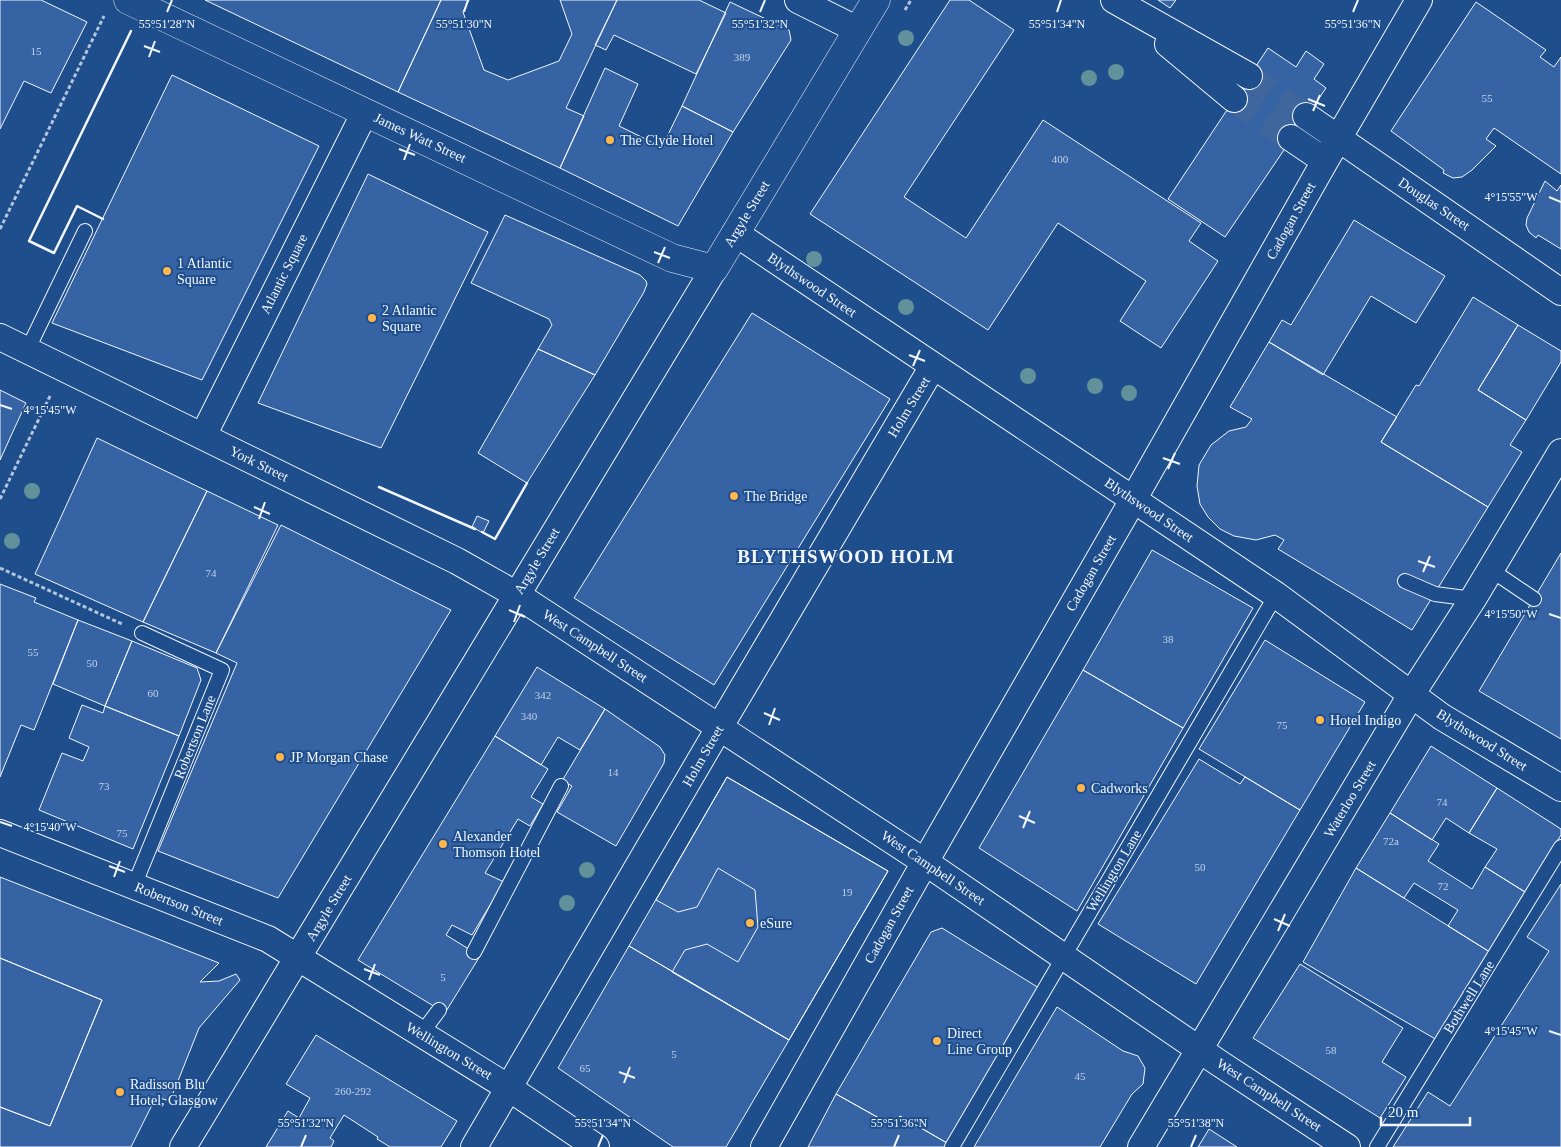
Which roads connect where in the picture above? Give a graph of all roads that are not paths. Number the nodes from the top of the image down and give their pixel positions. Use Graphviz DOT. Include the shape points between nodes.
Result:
graph roads {
  1 [pos="798,0"];
  2 [pos="876,0"];
  3 [pos="1419,0"];
  4 [pos="1116,1"];
  5 [pos="118,4"];
  6 [pos="858,30"];
  7 [pos="1249,76"];
  8 [pos="1234,99"];
  9 [pos="365,112"];
  10 [pos="1306,116"];
  11 [pos="1291,138"];
  12 [pos="1339,139"];
  13 [pos="1325,161"];
  14 [pos="85,232"];
  15 [pos="735,234"];
  16 [pos="714,269"];
  17 [pos="1561,292"];
  18 [pos="0,337"];
  19 [pos="27,350"];
  20 [pos="934,366"];
  21 [pos="203,436"];
  22 [pos="1561,452"];
  23 [pos="1133,500"];
  24 [pos="1490,570"];
  25 [pos="1405,581"];
  26 [pos="517,595"];
  27 [pos="1276,595"];
  28 [pos="1534,598"];
  29 [pos="1473,599"];
  30 [pos="142,633"];
  31 [pos="1411,695"];
  32 [pos="719,728"];
  33 [pos="561,786"];
  34 [pos="1561,788"];
  35 [pos="0,833"];
  36 [pos="1561,847"];
  37 [pos="925,862"];
  38 [pos="134,886"];
  39 [pos="474,952"];
  40 [pos="1063,956"];
  41 [pos="299,958"];
  42 [pos="438,1010"];
  43 [pos="421,1034"];
  44 [pos="1200,1050"];
  45 [pos="509,1088"];
  46 [pos="183,1147"];
  47 [pos="474,1147"];
  48 [pos="596,1147"];
  49 [pos="764,1147"];
  50 [pos="952,1147"];
  51 [pos="1141,1147"];
  52 [pos="1347,1147"];
  53 [pos="1377,1147"];
  1 -- 6 [label="street"];
  2 -- 6 [label="main road, Argyle Street"];
  3 -- 12 [label="street, Cadogan Street"];
  4 -- 7 [label="street"];
  4 -- 8 [label="street"];
  5 -- 9 [label="main road, James Watt Street"];
  6 -- 15 [label="main road, Argyle Street"];
  9 -- 16 [label="main road, James Watt Street" via="672,258"];
  9 -- 21 [label="street, Atlantic Square"];
  10 -- 12 [label="street, Douglas Street"];
  11 -- 13 [label="street"];
  12 -- 13 [label="street, Cadogan Street"];
  12 -- 17 [label="street, Douglas Street"];
  13 -- 23 [label="street, Cadogan Street"];
  14 -- 19 [label="lane"];
  15 -- 16 [label="main road, Argyle Street"];
  15 -- 20 [label="street, Blythswood Street"];
  16 -- 26 [label="street, Argyle Street"];
  18 -- 19 [label="street, York Street"];
  19 -- 21 [label="street, York Street"];
  20 -- 23 [label="street, Blythswood Street"];
  20 -- 32 [label="street, Holm Street"];
  21 -- 26 [label="street, York Street"];
  22 -- 24 [label="street, Waterloo Street"];
  23 -- 27 [label="street, Blythswood Street"];
  23 -- 37 [label="street, Cadogan Street"];
  24 -- 28 [label="lane"];
  24 -- 29 [label="street, Waterloo Street"];
  25 -- 29 [label="lane" via="1435,594"];
  26 -- 32 [label="street, West Campbell Street"];
  26 -- 41 [label="street, Argyle Street"];
  27 -- 31 [label="street, Blythswood Street"];
  27 -- 40 [label="lane, Wellington Lane"];
  29 -- 31 [label="street, Waterloo Street"];
  30 -- 38 [label="lane, Robertson Lane" via="222,670"];
  31 -- 34 [label="street, Blythswood Street"];
  31 -- 44 [label="street, Waterloo Street"];
  32 -- 37 [label="street, West Campbell Street"];
  32 -- 45 [label="street, Holm Street"];
  33 -- 39 [label="lane"];
  35 -- 38 [label="street, Robertson Street"];
  36 -- 53 [label="lane, Bothwell Lane"];
  37 -- 40 [label="street, West Campbell Street"];
  37 -- 49 [label="street, Cadogan Street"];
  38 -- 41 [label="street, Robertson Street" via="268,939"];
  40 -- 44 [label="street, West Campbell Street"];
  40 -- 50 [label="lane, Wellington Lane"];
  41 -- 43 [label="street, Wellington Street"];
  41 -- 46 [label="street, Argyle Street"];
  42 -- 43 [label="lane"];
  43 -- 45 [label="street, Wellington Street"];
  44 -- 51 [label="street, Waterloo Street"];
  44 -- 52 [label="street, West Campbell Street"];
  45 -- 47 [label="street, Holm Street"];
  45 -- 48 [label="street, Wellington Street"];
}
